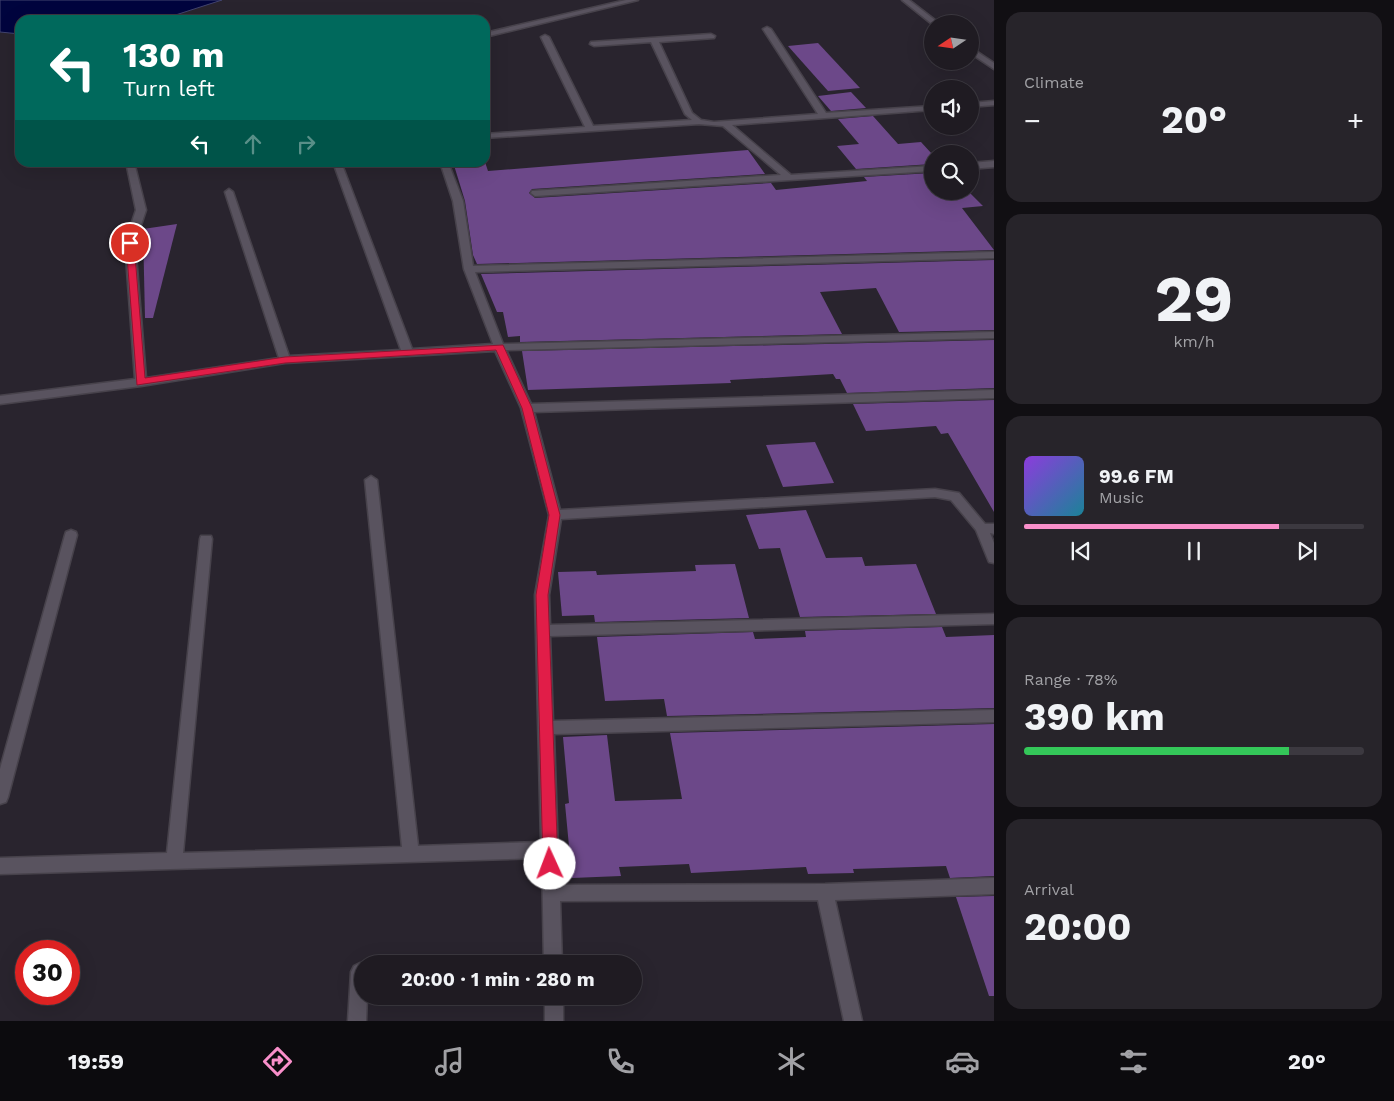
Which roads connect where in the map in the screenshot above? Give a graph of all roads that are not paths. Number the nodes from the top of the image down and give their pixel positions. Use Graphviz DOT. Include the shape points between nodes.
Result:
graph roads {
  1 [pos="635,0"];
  2 [pos="906,0"];
  3 [pos="925,15"];
  4 [pos="767,29"];
  5 [pos="490,34"];
  6 [pos="711,36"];
  7 [pos="545,37"];
  8 [pos="654,40"];
  9 [pos="594,44"];
  10 [pos="979,56"];
  11 [pos="994,68"];
  12 [pos="994,103"];
  13 [pos="979,104"];
  14 [pos="924,109"];
  15 [pos="824,117"];
  16 [pos="699,122"];
  17 [pos="725,123"];
  18 [pos="590,129"];
  19 [pos="490,136"];
  20 [pos="994,164"];
  21 [pos="979,165"];
  22 [pos="131,167"];
  23 [pos="340,167"];
  24 [pos="446,167"];
  25 [pos="924,169"];
  26 [pos="789,178"];
  27 [pos="229,192"];
  28 [pos="535,193"];
  29 [pos="994,255"];
  30 [pos="469,269"];
  31 [pos="994,335"];
  32 [pos="499,347"];
  33 [pos="408,352"];
  34 [pos="285,360"];
  35 [pos="141,382"];
  36 [pos="994,394"];
  37 [pos="0,400"];
  38 [pos="527,408"];
  39 [pos="371,480"];
  40 [pos="555,515"];
  41 [pos="987,529"];
  42 [pos="71,535"];
  43 [pos="206,539"];
  44 [pos="994,558"];
  45 [pos="994,619"];
  46 [pos="543,631"];
  47 [pos="994,716"];
  48 [pos="546,728"];
  49 [pos="0,797"];
  50 [pos="550,850"];
  51 [pos="411,854"];
  52 [pos="174,861"];
  53 [pos="0,866"];
  54 [pos="994,886"];
  55 [pos="825,892"];
  56 [pos="552,893"];
  57 [pos="553,955"];
  58 [pos="358,1005"];
  59 [pos="554,1005"];
  60 [pos="357,1021"];
  61 [pos="554,1021"];
  62 [pos="853,1021"];
  1 -- 5 [label="street"];
  2 -- 3 [label="street"];
  4 -- 15 [label="street"];
  6 -- 8 [label="street"];
  7 -- 18 [label="street"];
  8 -- 9 [label="street"];
  8 -- 16 [label="street" via="689,114"];
  10 -- 11 [label="street"];
  12 -- 13 [label="street"];
  14 -- 15 [label="street"];
  15 -- 17 [label="street"];
  16 -- 17 [label="street"];
  16 -- 18 [label="street"];
  17 -- 26 [label="street"];
  18 -- 19 [label="street"];
  20 -- 21 [label="street"];
  22 -- 35 [label="street" via="141,210 130,243"];
  23 -- 33 [label="street"];
  24 -- 30 [label="street" via="458,201"];
  25 -- 26 [label="street"];
  26 -- 28 [label="street"];
  27 -- 34 [label="street"];
  29 -- 30 [label="street"];
  30 -- 32 [label="street"];
  31 -- 32 [label="street"];
  32 -- 33 [label="street"];
  32 -- 38 [label="street"];
  33 -- 34 [label="street"];
  34 -- 35 [label="street"];
  35 -- 37 [label="street"];
  36 -- 38 [label="street"];
  38 -- 40 [label="street"];
  39 -- 51 [label="street"];
  40 -- 41 [label="street" via="936,493 954,496"];
  40 -- 46 [label="street" via="542,595"];
  41 -- 44 [label="street"];
  42 -- 49 [label="street"];
  43 -- 52 [label="street"];
  45 -- 46 [label="street"];
  46 -- 48 [label="street"];
  47 -- 48 [label="street"];
  48 -- 50 [label="street"];
  50 -- 51 [label="street"];
  50 -- 56 [label="street"];
  51 -- 52 [label="street"];
  52 -- 53 [label="street"];
  54 -- 55 [label="street"];
  55 -- 56 [label="street"];
  55 -- 62 [label="street"];
  56 -- 57 [label="street"];
  58 -- 60 [label="street"];
  59 -- 61 [label="street"];
}
